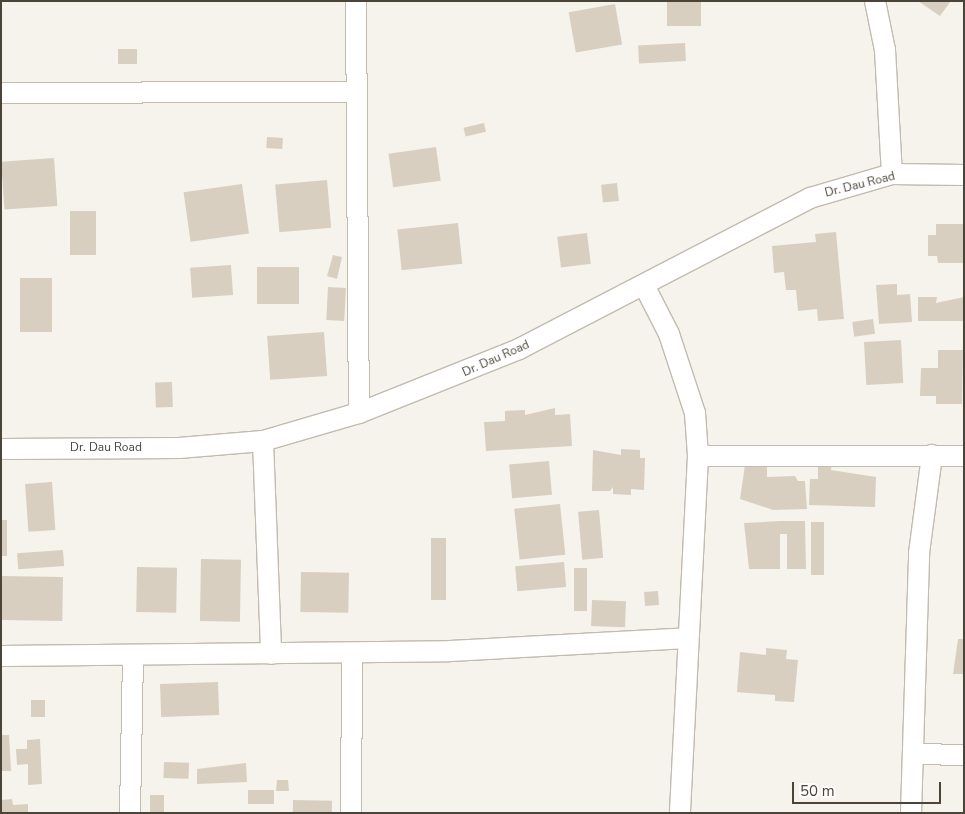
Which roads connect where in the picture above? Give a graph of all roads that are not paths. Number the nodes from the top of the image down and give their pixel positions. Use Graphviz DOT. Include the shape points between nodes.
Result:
graph roads {
  1 [pos="356,1"];
  2 [pos="875,1"];
  3 [pos="356,92"];
  4 [pos="1,93"];
  5 [pos="892,174"];
  6 [pos="964,175"];
  7 [pos="645,287"];
  8 [pos="359,413"];
  9 [pos="263,441"];
  10 [pos="1,448"];
  11 [pos="932,455"];
  12 [pos="698,456"];
  13 [pos="964,456"];
  14 [pos="688,638"];
  15 [pos="352,653"];
  16 [pos="271,654"];
  17 [pos="1,656"];
  18 [pos="133,656"];
  19 [pos="916,754"];
  20 [pos="964,755"];
  21 [pos="130,813"];
  22 [pos="351,813"];
  23 [pos="680,813"];
  24 [pos="911,813"];
  1 -- 3 [label="street"];
  2 -- 5 [label="street" via="884,50"];
  3 -- 4 [label="street"];
  3 -- 8 [label="street"];
  5 -- 6 [label="street, Dr. Dau Road"];
  5 -- 7 [label="street, Dr. Dau Road" via="810,198"];
  7 -- 8 [label="street, Dr. Dau Road" via="510,353"];
  7 -- 12 [label="street" via="687,381"];
  8 -- 9 [label="street, Dr. Dau Road"];
  9 -- 10 [label="street, Dr. Dau Road" via="179,448"];
  9 -- 16 [label="street"];
  11 -- 12 [label="street"];
  11 -- 13 [label="street"];
  11 -- 19 [label="street" via="917,602"];
  12 -- 14 [label="street"];
  14 -- 15 [label="street"];
  14 -- 23 [label="street"];
  15 -- 16 [label="street"];
  15 -- 22 [label="street"];
  16 -- 18 [label="street"];
  17 -- 18 [label="street"];
  18 -- 21 [label="street"];
  19 -- 20 [label="street"];
  19 -- 24 [label="street"];
}
